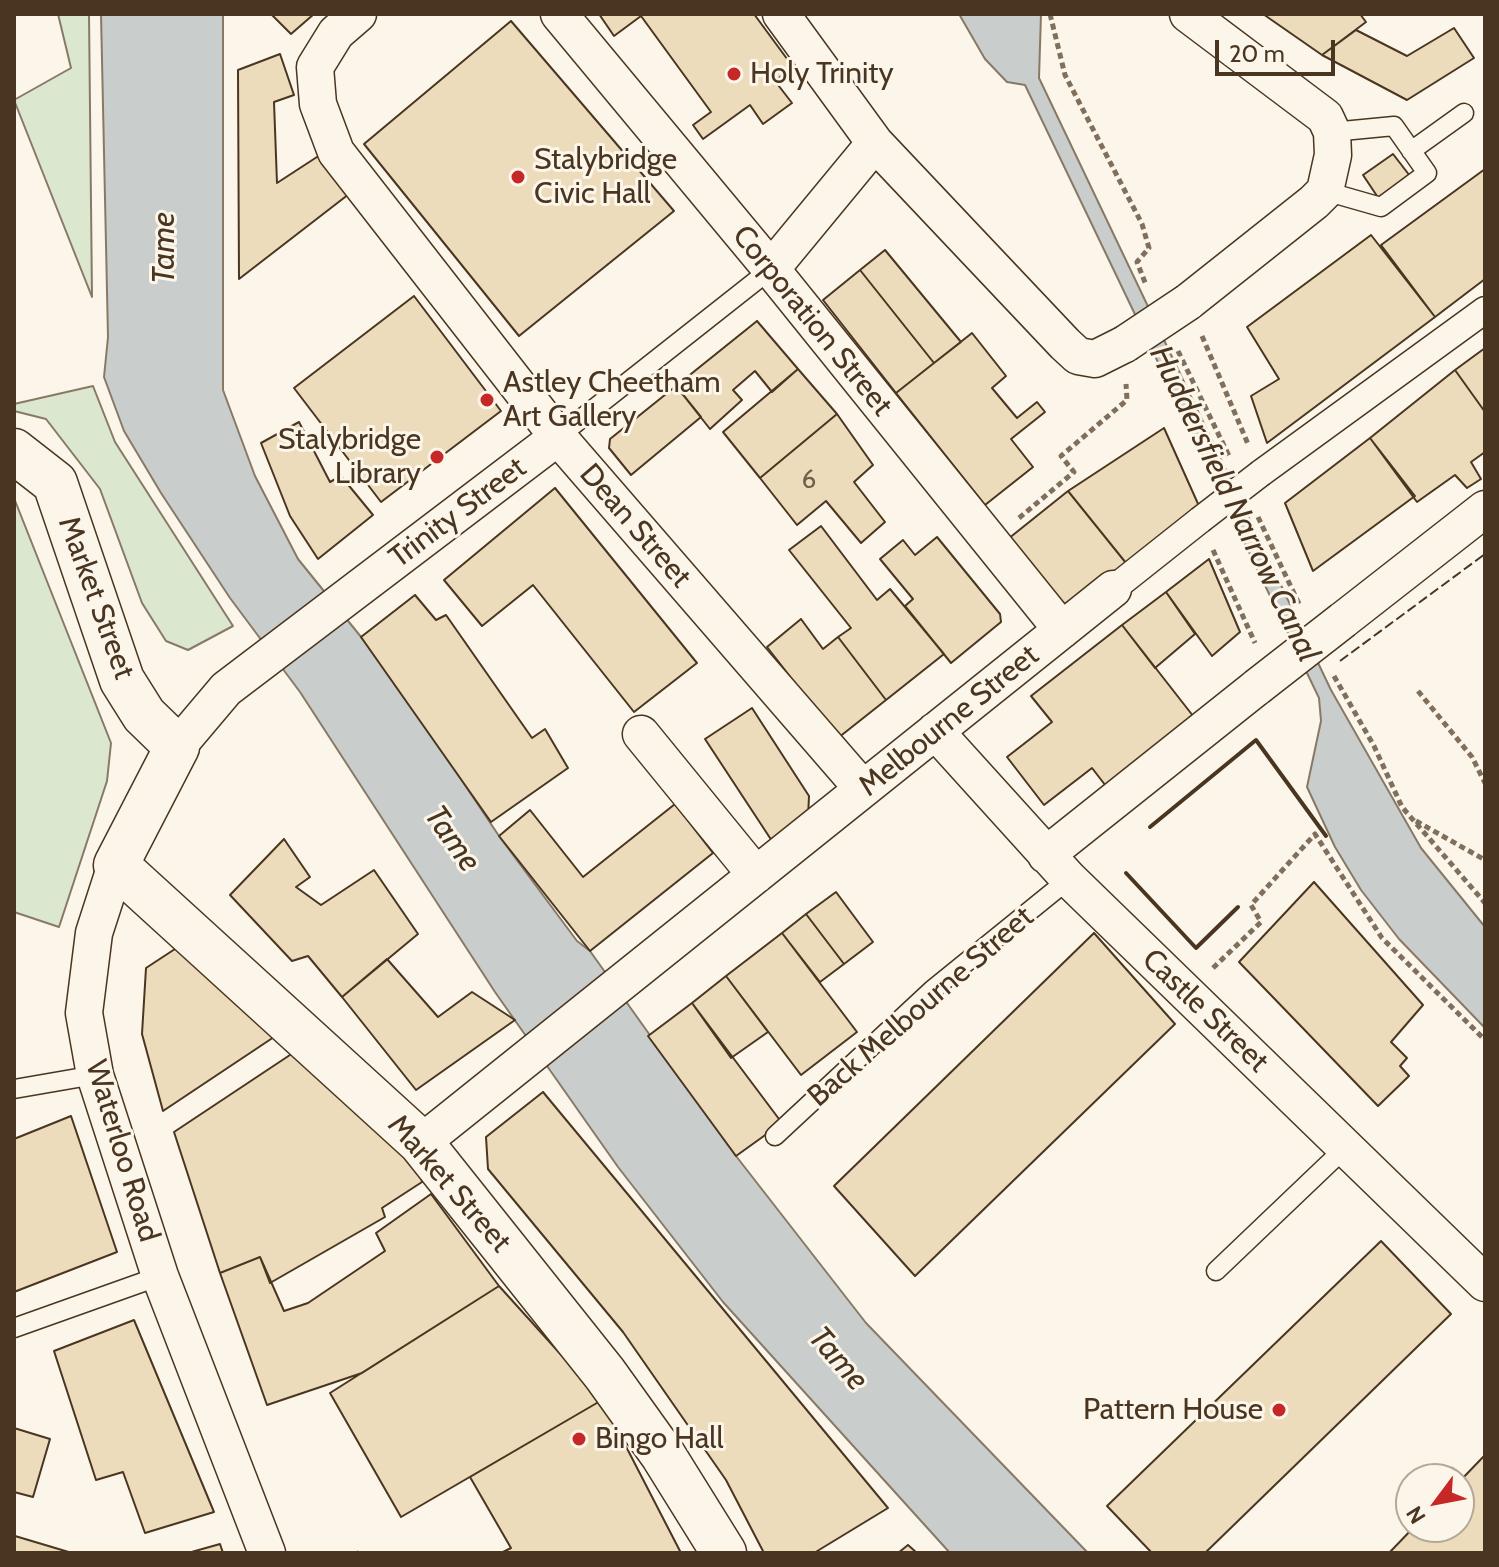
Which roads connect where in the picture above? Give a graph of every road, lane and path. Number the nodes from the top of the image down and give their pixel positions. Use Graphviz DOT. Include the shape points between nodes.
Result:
graph roads {
  1 [pos="358,14"];
  2 [pos="559,14"];
  3 [pos="781,14"];
  4 [pos="1050,14"];
  5 [pos="1188,14"];
  6 [pos="1464,113"];
  7 [pos="1332,132"];
  8 [pos="875,143"];
  9 [pos="1411,151"];
  10 [pos="1325,191"];
  11 [pos="771,269"];
  12 [pos="1142,275"];
  13 [pos="1188,302"];
  14 [pos="1485,310"];
  15 [pos="1127,400"];
  16 [pos="558,437"];
  17 [pos="14,451"];
  18 [pos="1261,473"];
  19 [pos="1485,509"];
  20 [pos="1200,520"];
  21 [pos="991,541"];
  22 [pos="1113,589"];
  23 [pos="1314,599"];
  24 [pos="1291,618"];
  25 [pos="1062,630"];
  26 [pos="1268,636"];
  27 [pos="1339,688"];
  28 [pos="1418,691"];
  29 [pos="935,731"];
  30 [pos="641,734"];
  31 [pos="177,747"];
  32 [pos="1485,783"];
  33 [pos="863,789"];
  34 [pos="1412,819"];
  35 [pos="1485,860"];
  36 [pos="116,865"];
  37 [pos="1057,867"];
  38 [pos="756,875"];
  39 [pos="1485,903"];
  40 [pos="1187,993"];
  41 [pos="1485,1040"];
  42 [pos="95,1075"];
  43 [pos="14,1089"];
  44 [pos="775,1136"];
  45 [pos="421,1143"];
  46 [pos="1345,1148"];
  47 [pos="1216,1271"];
  48 [pos="160,1276"];
  49 [pos="1485,1283"];
  50 [pos="14,1328"];
  51 [pos="267,1553"];
  52 [pos="724,1553"];
  1 -- 16 [label="street, Dean Street" via="336,33 315,67 318,104 336,152"];
  2 -- 11 [label="street, Corporation Street"];
  3 -- 8 [label="street"];
  4 -- 12 [label="path" via="1065,75 1142,224 1149,248 1137,262"];
  5 -- 7 [label="street" via="1307,101"];
  6 -- 9 [label="lane"];
  7 -- 9 [label="lane" via="1394,126"];
  7 -- 10 [label="street"];
  8 -- 11 [label="street, Trinity Street"];
  8 -- 13 [label="street, bridge" via="1078,356 1095,359"];
  9 -- 10 [label="lane" via="1427,173 1381,207"];
  10 -- 13 [label="street"];
  11 -- 16 [label="lane, Trinity Street"];
  11 -- 21 [label="street, Corporation Street"];
  13 -- 18 [label="path"];
  14 -- 18 [label="street, Melbourne Street"];
  15 -- 21 [label="path" via="1061,456 1074,472"];
  16 -- 31 [label="street, Trinity Street" via="226,689"];
  16 -- 33 [label="street, Dean Street"];
  17 -- 31 [label="main road, Market Street" via="55,483 122,680 144,715"];
  18 -- 20 [label="street, Melbourne Street, bridge"];
  19 -- 37 [label="street, Back Melbourne Street, bridge" via="1257,687"];
  20 -- 22 [label="street, Melbourne Street"];
  20 -- 26 [label="path, bridge" via="1256,646"];
  21 -- 25 [label="street, Corporation Street"];
  22 -- 25 [label="street, Melbourne Street"];
  23 -- 24 [label="path"];
  25 -- 29 [label="street, Melbourne Street"];
  27 -- 34 [label="path"];
  28 -- 32 [label="path" via="1472,757"];
  29 -- 33 [label="street, Melbourne Street"];
  29 -- 37 [label="street, Castle Street"];
  30 -- 38 [label="street"];
  31 -- 36 [label="main road, Waterloo Road"];
  33 -- 38 [label="street, Melbourne Street"];
  34 -- 35 [label="path"];
  34 -- 39 [label="path"];
  36 -- 42 [label="street, Waterloo Road" via="94,933 84,1013"];
  36 -- 45 [label="main road, Market Street"];
  37 -- 40 [label="street, Castle Street"];
  37 -- 44 [label="lane, Back Melbourne Street"];
  38 -- 45 [label="street, Melbourne Street"];
  40 -- 41 [label="path" via="1261,922 1251,905 1315,834 1382,938"];
  40 -- 46 [label="street, Castle Street"];
  42 -- 43 [label="lane"];
  42 -- 48 [label="street, Waterloo Road"];
  45 -- 52 [label="main road, Market Street" via="605,1374"];
  46 -- 47 [label="lane"];
  46 -- 49 [label="street, Castle Street"];
  48 -- 50 [label="lane"];
  48 -- 51 [label="street, Waterloo Road"];
}
